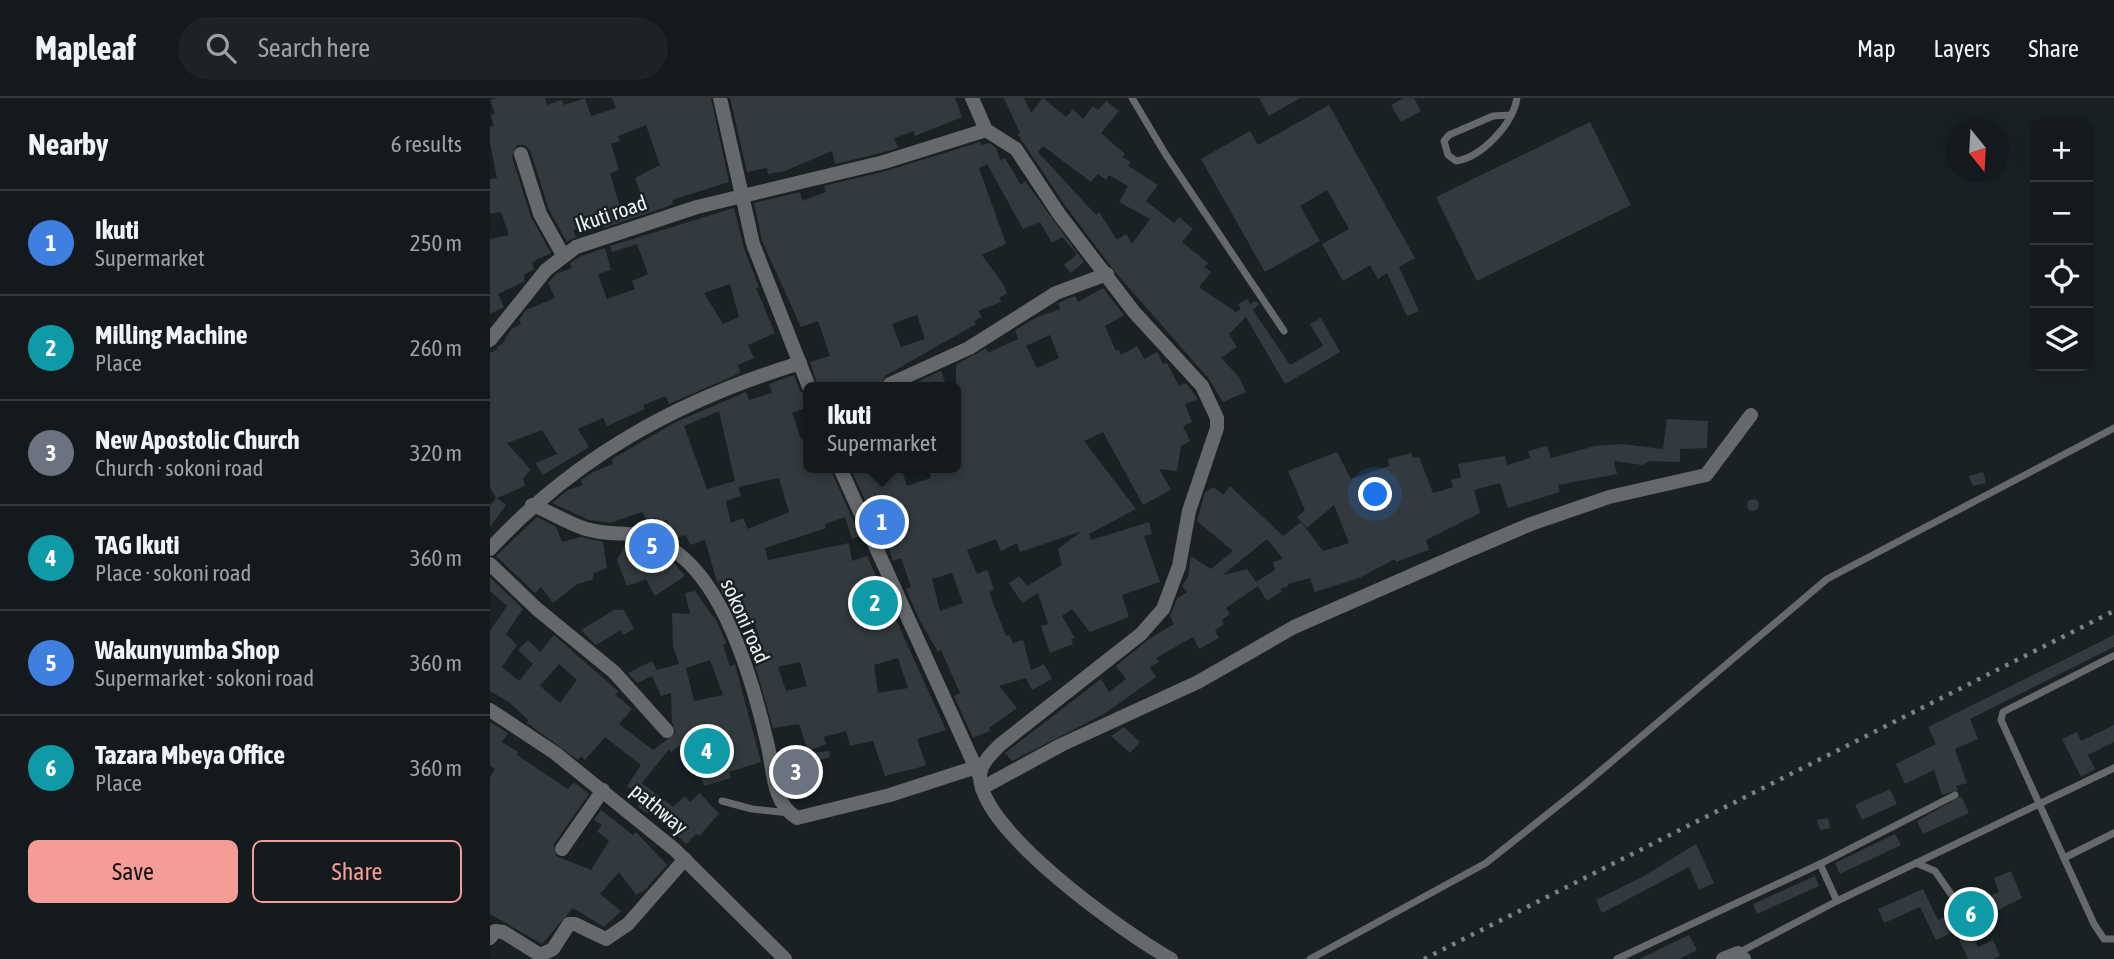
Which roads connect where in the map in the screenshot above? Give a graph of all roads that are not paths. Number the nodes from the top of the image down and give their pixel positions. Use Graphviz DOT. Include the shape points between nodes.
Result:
graph roads {
  1 [pos="720,98"];
  2 [pos="972,98"];
  3 [pos="1132,98"];
  4 [pos="1517,98"];
  5 [pos="1510,115"];
  6 [pos="986,130"];
  7 [pos="521,154"];
  8 [pos="741,196"];
  9 [pos="563,255"];
  10 [pos="1107,274"];
  11 [pos="1284,331"];
  12 [pos="490,340"];
  13 [pos="800,363"];
  14 [pos="807,382"];
  15 [pos="894,382"];
  16 [pos="1751,415"];
  17 [pos="2114,428"];
  18 [pos="842,473"];
  19 [pos="533,505"];
  20 [pos="490,550"];
  21 [pos="490,564"];
  22 [pos="2113,656"];
  23 [pos="490,710"];
  24 [pos="667,731"];
  25 [pos="2114,768"];
  26 [pos="979,777"];
  27 [pos="603,790"];
  28 [pos="1955,795"];
  29 [pos="722,801"];
  30 [pos="2039,803"];
  31 [pos="793,816"];
  32 [pos="2114,833"];
  33 [pos="562,849"];
  34 [pos="2064,858"];
  35 [pos="685,859"];
  36 [pos="1915,863"];
  37 [pos="1820,864"];
  38 [pos="1953,897"];
  39 [pos="1837,901"];
  40 [pos="490,938"];
  41 [pos="2114,939"];
  42 [pos="1741,956"];
  43 [pos="1165,958"];
  44 [pos="785,959"];
  45 [pos="1310,959"];
  46 [pos="1617,959"];
  47 [pos="1723,959"];
  1 -- 8 [label="street"];
  2 -- 6 [label="street"];
  3 -- 11 [label="lane"];
  4 -- 5 [label="lane"];
  5 -- 5 [label="lane" via="1479,150 1456,161 1448,155 1444,141 1449,135 1493,116"];
  6 -- 8 [label="street, Ikuti road" via="884,162"];
  6 -- 10 [label="street" via="1016,149"];
  7 -- 9 [label="street" via="540,214"];
  8 -- 9 [label="street, Ikuti road" via="612,234"];
  8 -- 13 [label="street" via="758,262"];
  9 -- 12 [label="street, Ikuti road"];
  10 -- 15 [label="street" via="1056,293 969,348"];
  10 -- 26 [label="street" via="1134,312 1202,386 1216,411 1217,428 1163,609 1141,634 1000,744"];
  13 -- 14 [label="street"];
  13 -- 19 [label="street" via="665,415"];
  16 -- 26 [label="street" via="1706,475 1609,497 1531,524 1294,627 1198,682"];
  17 -- 45 [label="lane" via="1827,579 1486,863"];
  18 -- 26 [label="street"];
  19 -- 20 [label="street"];
  19 -- 31 [label="street, sokoni road" via="587,529 647,536 697,570 733,635 766,739 779,799"];
  21 -- 24 [label="street" via="614,672"];
  22 -- 30 [label="lane" via="2003,712 2003,727"];
  23 -- 27 [label="street, pathway"];
  25 -- 30 [label="lane"];
  26 -- 31 [label="street"];
  26 -- 43 [label="street" via="1000,821 1023,848"];
  27 -- 33 [label="street"];
  27 -- 35 [label="street, pathway"];
  28 -- 37 [label="lane"];
  29 -- 31 [label="lane"];
  30 -- 34 [label="lane"];
  30 -- 36 [label="lane"];
  32 -- 34 [label="lane"];
  34 -- 41 [label="lane" via="2099,933 2104,939"];
  35 -- 40 [label="street" via="628,924 606,939 569,924 553,949 540,955 503,932 495,931"];
  35 -- 44 [label="street, pathway"];
  36 -- 38 [label="lane" via="1935,871"];
  36 -- 39 [label="lane"];
  37 -- 39 [label="lane"];
  37 -- 46 [label="lane"];
  39 -- 42 [label="lane"];
  42 -- 47 [label="street"];
}
